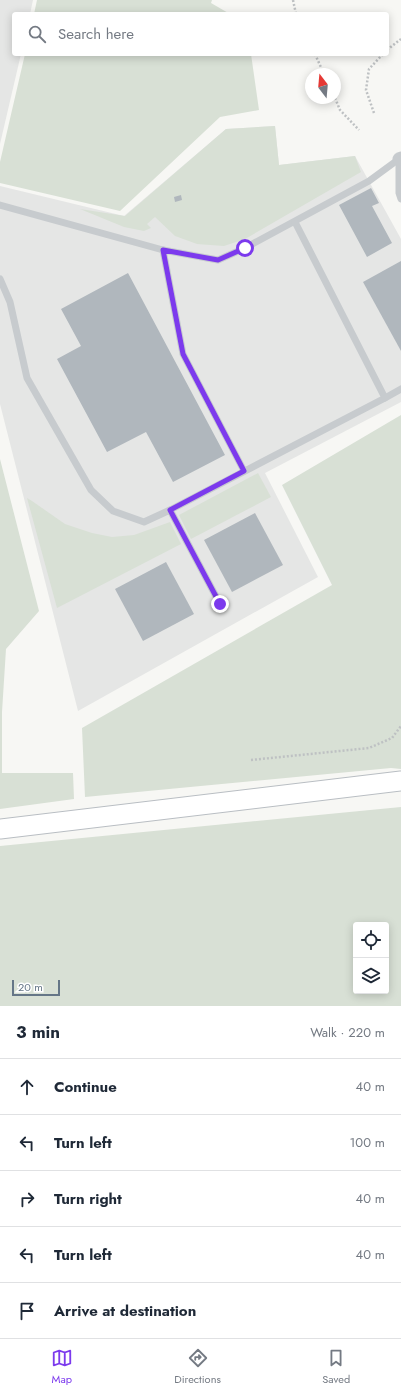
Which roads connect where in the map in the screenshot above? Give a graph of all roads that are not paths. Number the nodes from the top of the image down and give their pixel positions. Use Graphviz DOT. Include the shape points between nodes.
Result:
graph roads {
  1 [pos="400,158"];
  2 [pos="401,199"];
  3 [pos="0,205"];
  4 [pos="295,222"];
  5 [pos="163,250"];
  6 [pos="0,279"];
  7 [pos="401,389"];
  8 [pos="385,398"];
  9 [pos="244,471"];
  10 [pos="170,510"];
  11 [pos="220,604"];
  12 [pos="401,781"];
  13 [pos="0,829"];
  1 -- 2 [label="lane"];
  1 -- 4 [label="lane" via="369,181"];
  3 -- 5 [label="lane"];
  4 -- 5 [label="lane" via="218,260"];
  4 -- 8 [label="lane"];
  5 -- 9 [label="lane" via="183,354"];
  6 -- 10 [label="lane" via="10,302 27,378 91,490 113,511 144,522"];
  7 -- 8 [label="lane"];
  8 -- 9 [label="lane"];
  9 -- 10 [label="lane"];
  10 -- 11 [label="lane"];
  12 -- 13 [label="street"];
}
